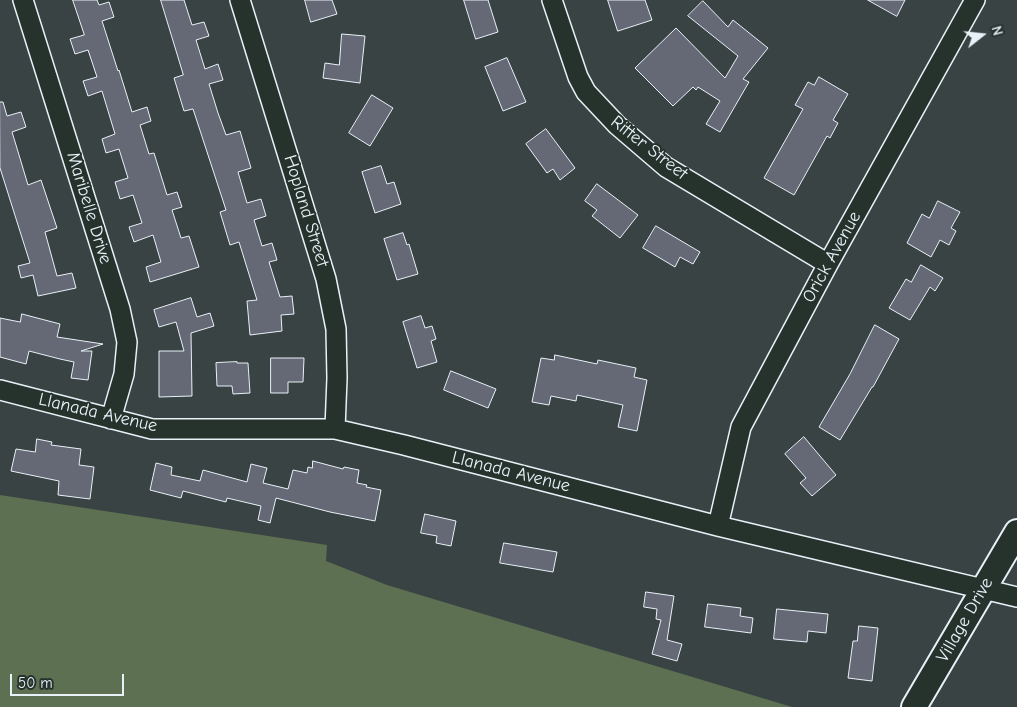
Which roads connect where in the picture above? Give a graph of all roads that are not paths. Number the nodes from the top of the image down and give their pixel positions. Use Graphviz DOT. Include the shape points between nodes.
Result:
graph roads {
  1 [pos="23,0"];
  2 [pos="240,0"];
  3 [pos="552,0"];
  4 [pos="975,0"];
  5 [pos="828,264"];
  6 [pos="0,390"];
  7 [pos="111,419"];
  8 [pos="335,429"];
  9 [pos="718,526"];
  10 [pos="1017,532"];
  11 [pos="983,589"];
  12 [pos="1017,597"];
  13 [pos="914,707"];
  1 -- 7 [label="street, Maribelle Drive" via="120,309 127,342 124,374"];
  2 -- 8 [label="street, Hopland Street" via="326,279 336,328"];
  3 -- 5 [label="street, Ritter Street" via="578,77 586,92 617,126 666,167"];
  4 -- 5 [label="street, Orick Avenue"];
  5 -- 9 [label="street, Orick Avenue" via="741,427"];
  6 -- 7 [label="street, Llanada Avenue"];
  7 -- 8 [label="street, Llanada Avenue" via="152,429"];
  8 -- 9 [label="street, Llanada Avenue"];
  9 -- 11 [label="street, Llanada Avenue"];
  10 -- 11 [label="main road, Village Drive"];
  11 -- 12 [label="street, Llanada Avenue"];
  11 -- 13 [label="main road, Village Drive"];
}
